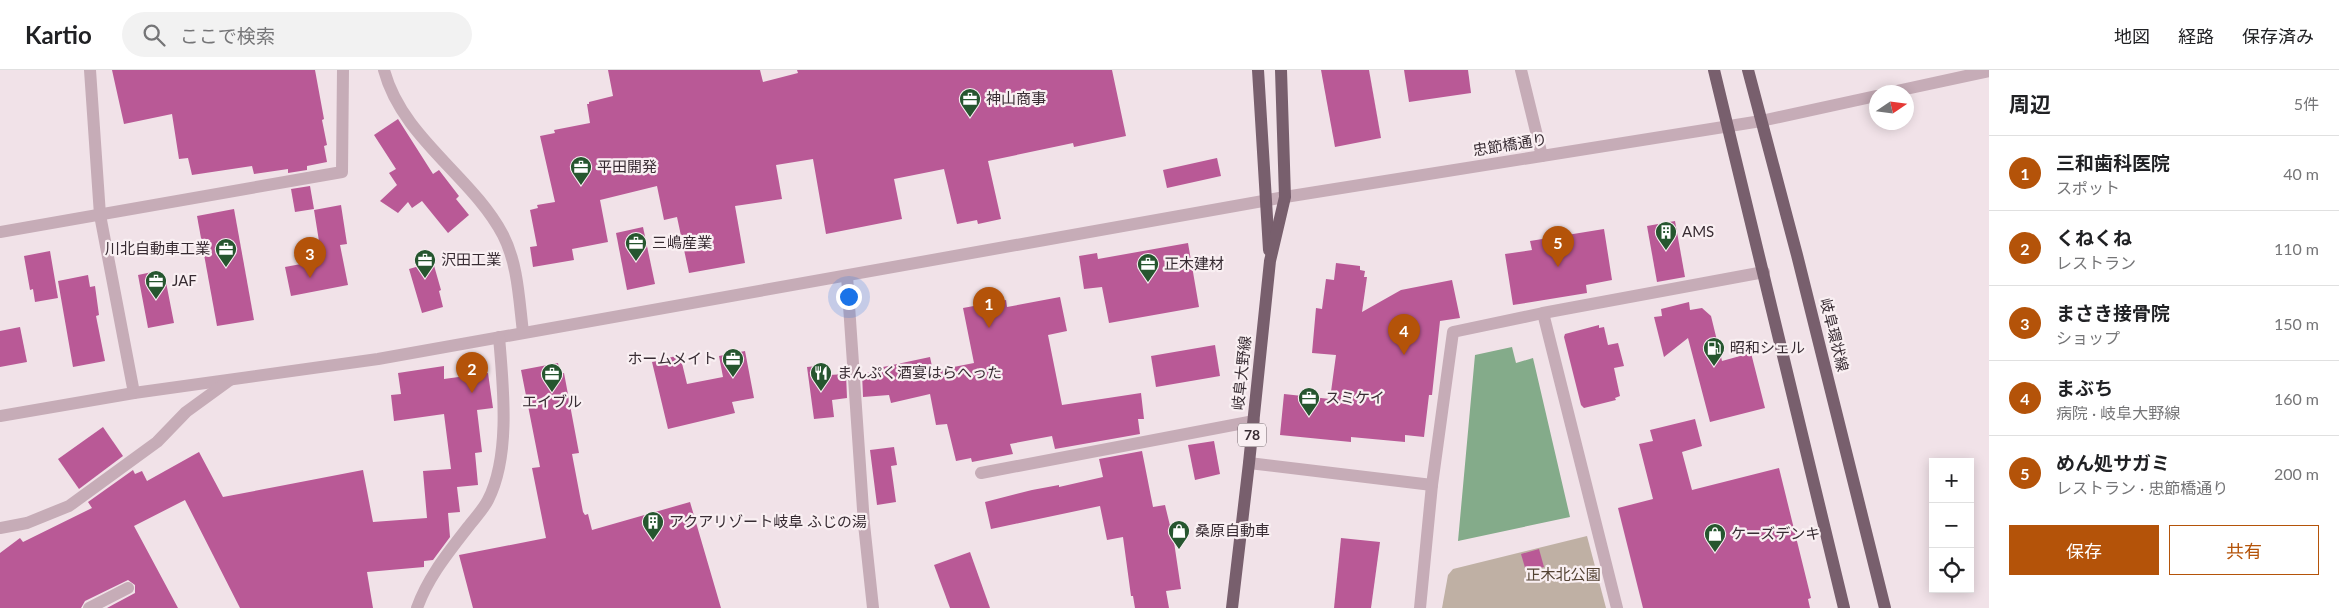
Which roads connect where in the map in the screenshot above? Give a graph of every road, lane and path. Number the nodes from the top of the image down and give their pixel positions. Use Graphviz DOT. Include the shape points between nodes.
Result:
graph roads {
  1 [pos="90,70"];
  2 [pos="343,70"];
  3 [pos="384,70"];
  4 [pos="1258,70"];
  5 [pos="1281,70"];
  6 [pos="1521,70"];
  7 [pos="1714,70"];
  8 [pos="1748,70"];
  9 [pos="1989,72"];
  10 [pos="1914,87"];
  11 [pos="1869,98"];
  12 [pos="1761,121"];
  13 [pos="1728,126"];
  14 [pos="1542,156"];
  15 [pos="1285,197"];
  16 [pos="1265,201"];
  17 [pos="100,215"];
  18 [pos="0,232"];
  19 [pos="1270,261"];
  20 [pos="1764,272"];
  21 [pos="847,276"];
  22 [pos="1543,312"];
  23 [pos="523,332"];
  24 [pos="499,336"];
  25 [pos="232,379"];
  26 [pos="134,393"];
  27 [pos="0,416"];
  28 [pos="1254,421"];
  29 [pos="1249,463"];
  30 [pos="981,473"];
  31 [pos="1432,485"];
  32 [pos="0,528"];
  33 [pos="128,588"];
  34 [pos="89,608"];
  35 [pos="417,608"];
  36 [pos="873,608"];
  37 [pos="1232,608"];
  38 [pos="1420,608"];
  39 [pos="1617,608"];
  40 [pos="1844,608"];
  41 [pos="1885,608"];
  1 -- 17 [label="street"];
  2 -- 17 [label="street" via="342,172"];
  3 -- 23 [label="street" via="402,109 491,215 504,237 512,259"];
  4 -- 16 [label="main road, 岐阜大野線 / 78"];
  5 -- 15 [label="main road, 岐阜大野線 / 78"];
  6 -- 14 [label="street"];
  7 -- 13 [label="main road"];
  8 -- 12 [label="main road, 岐阜環状線"];
  9 -- 10 [label="street"];
  11 -- 12 [label="street, 忠節橋通り"];
  12 -- 13 [label="street, 忠節橋通り"];
  12 -- 41 [label="main road, 岐阜環状線"];
  13 -- 14 [label="street, 忠節橋通り"];
  13 -- 20 [label="main road"];
  14 -- 15 [label="street, 忠節橋通り"];
  15 -- 16 [label="street, 忠節橋通り"];
  15 -- 19 [label="main road, 岐阜大野線 / 78"];
  16 -- 19 [label="main road, 岐阜大野線 / 78"];
  16 -- 21 [label="street, 忠節橋通り"];
  17 -- 18 [label="street"];
  17 -- 26 [label="street"];
  19 -- 28 [label="main road, 岐阜大野線 / 78"];
  20 -- 22 [label="street"];
  20 -- 40 [label="main road"];
  21 -- 23 [label="street, 忠節橋通り"];
  21 -- 36 [label="street"];
  22 -- 31 [label="street" via="1453,332"];
  22 -- 39 [label="street"];
  23 -- 24 [label="street, 忠節橋通り"];
  24 -- 25 [label="street, 忠節橋通り"];
  24 -- 35 [label="street" via="502,443 496,480 488,501 434,570"];
  25 -- 26 [label="street, 忠節橋通り"];
  25 -- 32 [label="street" via="186,412 157,442 69,506 27,523"];
  26 -- 27 [label="street, 忠節橋通り"];
  28 -- 29 [label="main road, 岐阜大野線 / 78"];
  28 -- 30 [label="street"];
  29 -- 31 [label="street"];
  29 -- 37 [label="main road, 岐阜大野線 / 78"];
  31 -- 38 [label="street"];
  33 -- 34 [label="street"];
}
